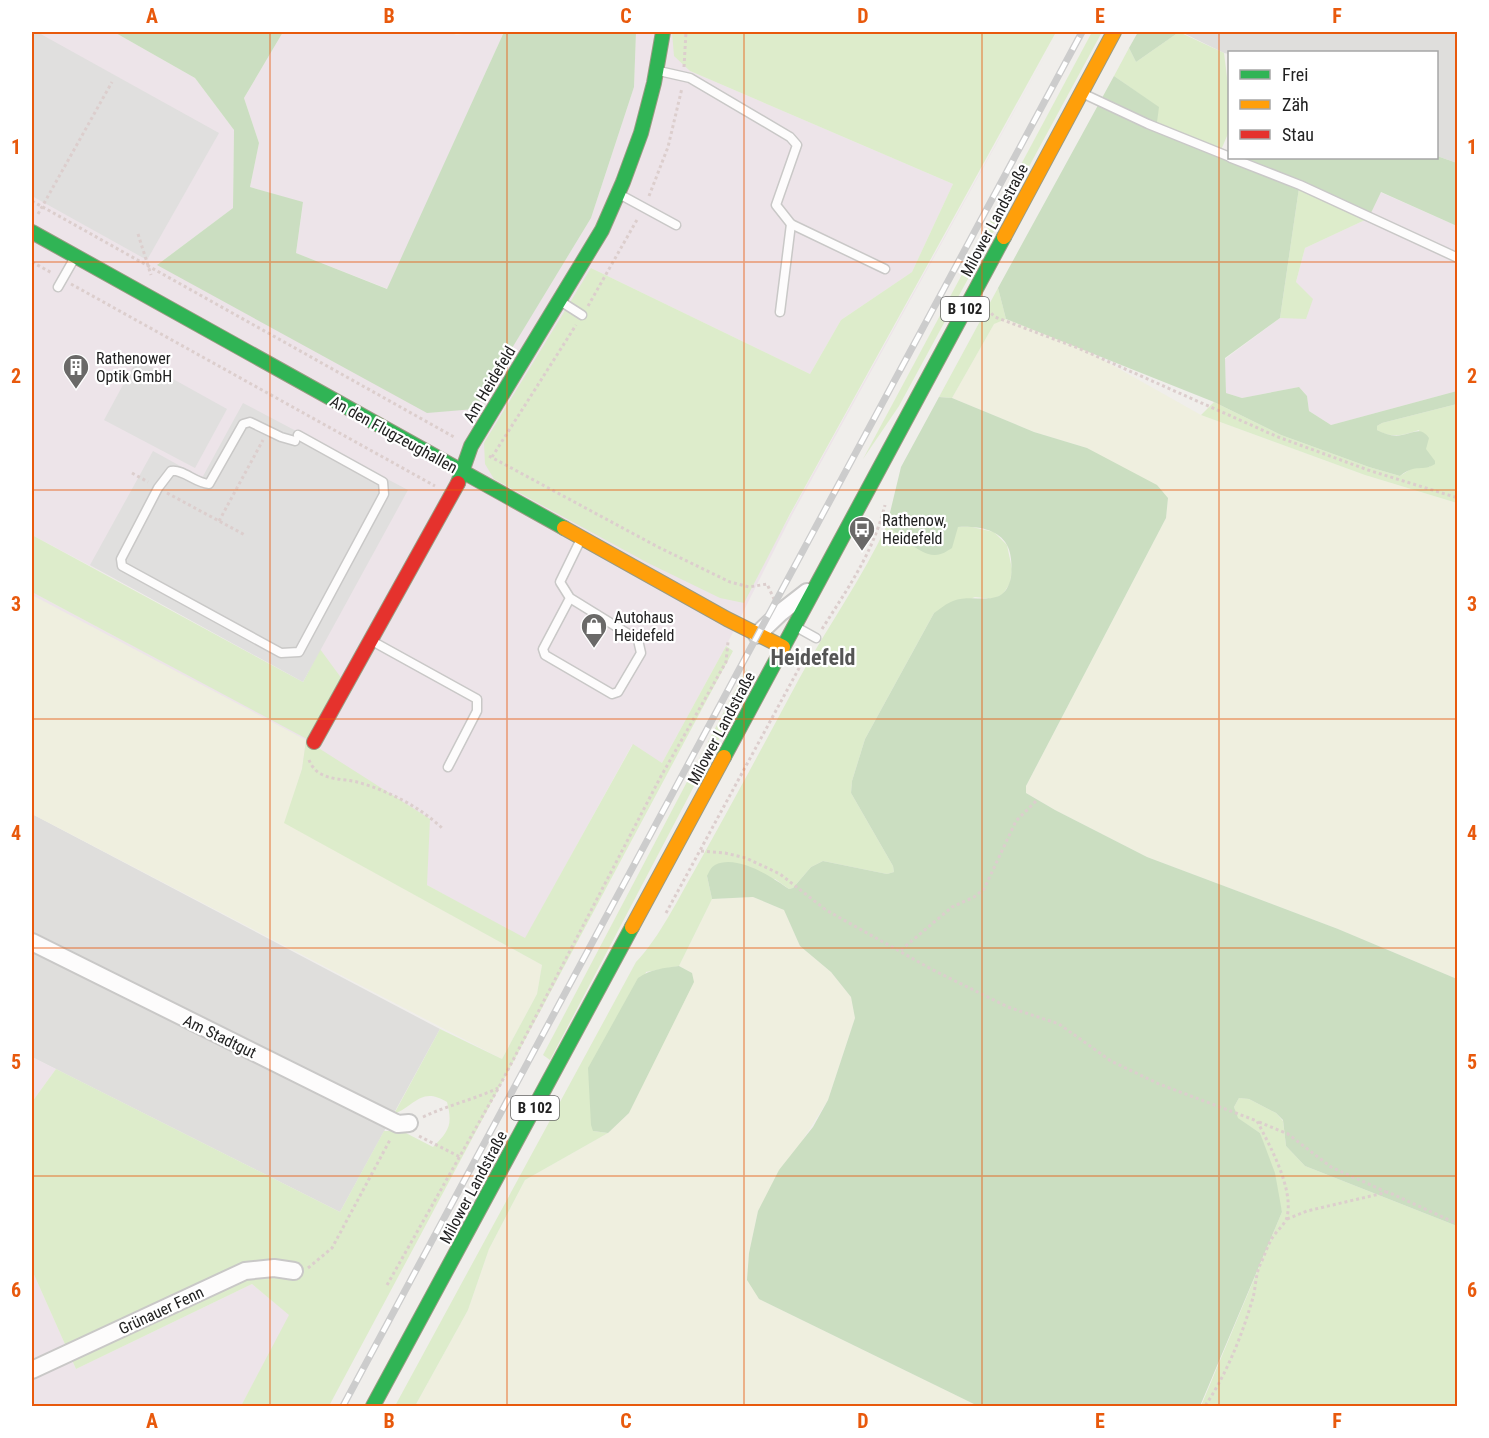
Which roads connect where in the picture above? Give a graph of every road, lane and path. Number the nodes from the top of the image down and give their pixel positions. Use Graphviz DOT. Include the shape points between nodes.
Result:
graph roads {
  1 [pos="663,32"];
  2 [pos="1114,32"];
  3 [pos="658,70"];
  4 [pos="112,82"];
  5 [pos="1081,92"];
  6 [pos="1228,156"];
  7 [pos="1235,159"];
  8 [pos="618,194"];
  9 [pos="32,201"];
  10 [pos="42,207"];
  11 [pos="37,216"];
  12 [pos="791,224"];
  13 [pos="676,225"];
  14 [pos="32,232"];
  15 [pos="138,234"];
  16 [pos="76,256"];
  17 [pos="1458,258"];
  18 [pos="32,262"];
  19 [pos="148,265"];
  20 [pos="885,269"];
  21 [pos="60,283"];
  22 [pos="971,298"];
  23 [pos="559,300"];
  24 [pos="160,303"];
  25 [pos="780,312"];
  26 [pos="582,315"];
  27 [pos="268,431"];
  28 [pos="471,446"];
  29 [pos="463,472"];
  30 [pos="132,473"];
  31 [pos="158,488"];
  32 [pos="452,496"];
  33 [pos="1458,498"];
  34 [pos="219,521"];
  35 [pos="245,535"];
  36 [pos="581,538"];
  37 [pos="815,586"];
  38 [pos="570,598"];
  39 [pos="780,613"];
  40 [pos="727,619"];
  41 [pos="794,625"];
  42 [pos="757,635"];
  43 [pos="816,638"];
  44 [pos="372,640"];
  45 [pos="783,647"];
  46 [pos="314,742"];
  47 [pos="448,767"];
  48 [pos="1038,799"];
  49 [pos="442,828"];
  50 [pos="681,840"];
  51 [pos="32,942"];
  52 [pos="901,950"];
  53 [pos="499,1087"];
  54 [pos="1257,1121"];
  55 [pos="403,1124"];
  56 [pos="460,1157"];
  57 [pos="1388,1192"];
  58 [pos="1287,1219"];
  59 [pos="1458,1224"];
  60 [pos="294,1271"];
  61 [pos="387,1285"];
  62 [pos="32,1370"];
  63 [pos="373,1407"];
  64 [pos="1205,1407"];
  1 -- 3 [label="street, Am Heidefeld"];
  2 -- 5 [label="street, Milower Landstraße / B 102"];
  3 -- 8 [label="street, Am Heidefeld" via="643,130"];
  3 -- 12 [label="lane" via="690,78 790,137 797,145 776,205"];
  4 -- 10 [label="path"];
  5 -- 6 [label="lane"];
  5 -- 22 [label="street, Milower Landstraße / B 102"];
  7 -- 17 [label="lane"];
  8 -- 13 [label="lane"];
  8 -- 23 [label="street, Am Heidefeld" via="602,230"];
  9 -- 10 [label="path"];
  10 -- 11 [label="path"];
  10 -- 19 [label="path"];
  12 -- 20 [label="lane"];
  12 -- 25 [label="lane"];
  14 -- 16 [label="street, An den Flugzeughallen"];
  15 -- 19 [label="path"];
  16 -- 21 [label="lane"];
  16 -- 24 [label="street, An den Flugzeughallen"];
  18 -- 21 [label="path"];
  19 -- 24 [label="path"];
  19 -- 28 [label="path"];
  21 -- 32 [label="path"];
  22 -- 33 [label="path" via="995,317 1077,348 1278,437"];
  22 -- 37 [label="street, Milower Landstraße / B 102"];
  23 -- 26 [label="lane"];
  23 -- 28 [label="street, Am Heidefeld"];
  24 -- 29 [label="street, An den Flugzeughallen"];
  27 -- 31 [label="lane" via="250,422 243,424 209,484 200,484 176,470"];
  27 -- 31 [label="lane" via="296,438 383,482 384,494 299,652 281,653 122,566 121,558"];
  27 -- 34 [label="path"];
  28 -- 29 [label="street, Am Heidefeld"];
  28 -- 39 [label="path" via="730,582 749,587 767,584"];
  29 -- 32 [label="street, Am Heidefeld"];
  29 -- 36 [label="street, An den Flugzeughallen"];
  30 -- 31 [label="path"];
  31 -- 34 [label="path"];
  32 -- 44 [label="street, Am Heidefeld"];
  34 -- 35 [label="path"];
  36 -- 38 [label="lane" via="560,582"];
  36 -- 40 [label="street, An den Flugzeughallen"];
  37 -- 39 [label="street"];
  37 -- 41 [label="street, Milower Landstraße / B 102"];
  38 -- 38 [label="lane" via="638,640 641,653 618,692 612,694 545,655 543,649"];
  39 -- 42 [label="street"];
  40 -- 42 [label="street, An den Flugzeughallen"];
  40 -- 53 [label="path" via="726,662 660,778"];
  41 -- 43 [label="lane"];
  41 -- 45 [label="street, Milower Landstraße / B 102"];
  42 -- 45 [label="street, An den Flugzeughallen"];
  44 -- 46 [label="street, Am Heidefeld"];
  44 -- 47 [label="lane" via="477,699 477,711"];
  45 -- 50 [label="street, Milower Landstraße / B 102"];
  46 -- 49 [label="path" via="309,762 318,773 402,800 427,813"];
  48 -- 52 [label="path" via="1016,821 984,889 952,907"];
  50 -- 52 [label="path" via="700,851 746,858 780,874 826,910"];
  50 -- 63 [label="street, Milower Landstraße / B 102"];
  51 -- 55 [label="street, Am Stadtgut"];
  52 -- 54 [label="path" via="1008,1007 1059,1024 1111,1061 1140,1075"];
  53 -- 55 [label="path"];
  53 -- 56 [label="path"];
  54 -- 57 [label="path" via="1288,1134 1331,1167"];
  54 -- 58 [label="path" via="1273,1152 1287,1195"];
  55 -- 56 [label="path"];
  55 -- 60 [label="path" via="332,1248 306,1269"];
  56 -- 61 [label="path"];
  57 -- 58 [label="path"];
  57 -- 59 [label="path"];
  58 -- 64 [label="path" via="1272,1238 1258,1269 1253,1299 1236,1346"];
  60 -- 62 [label="street, Grünauer Fenn" via="245,1271"];
}
